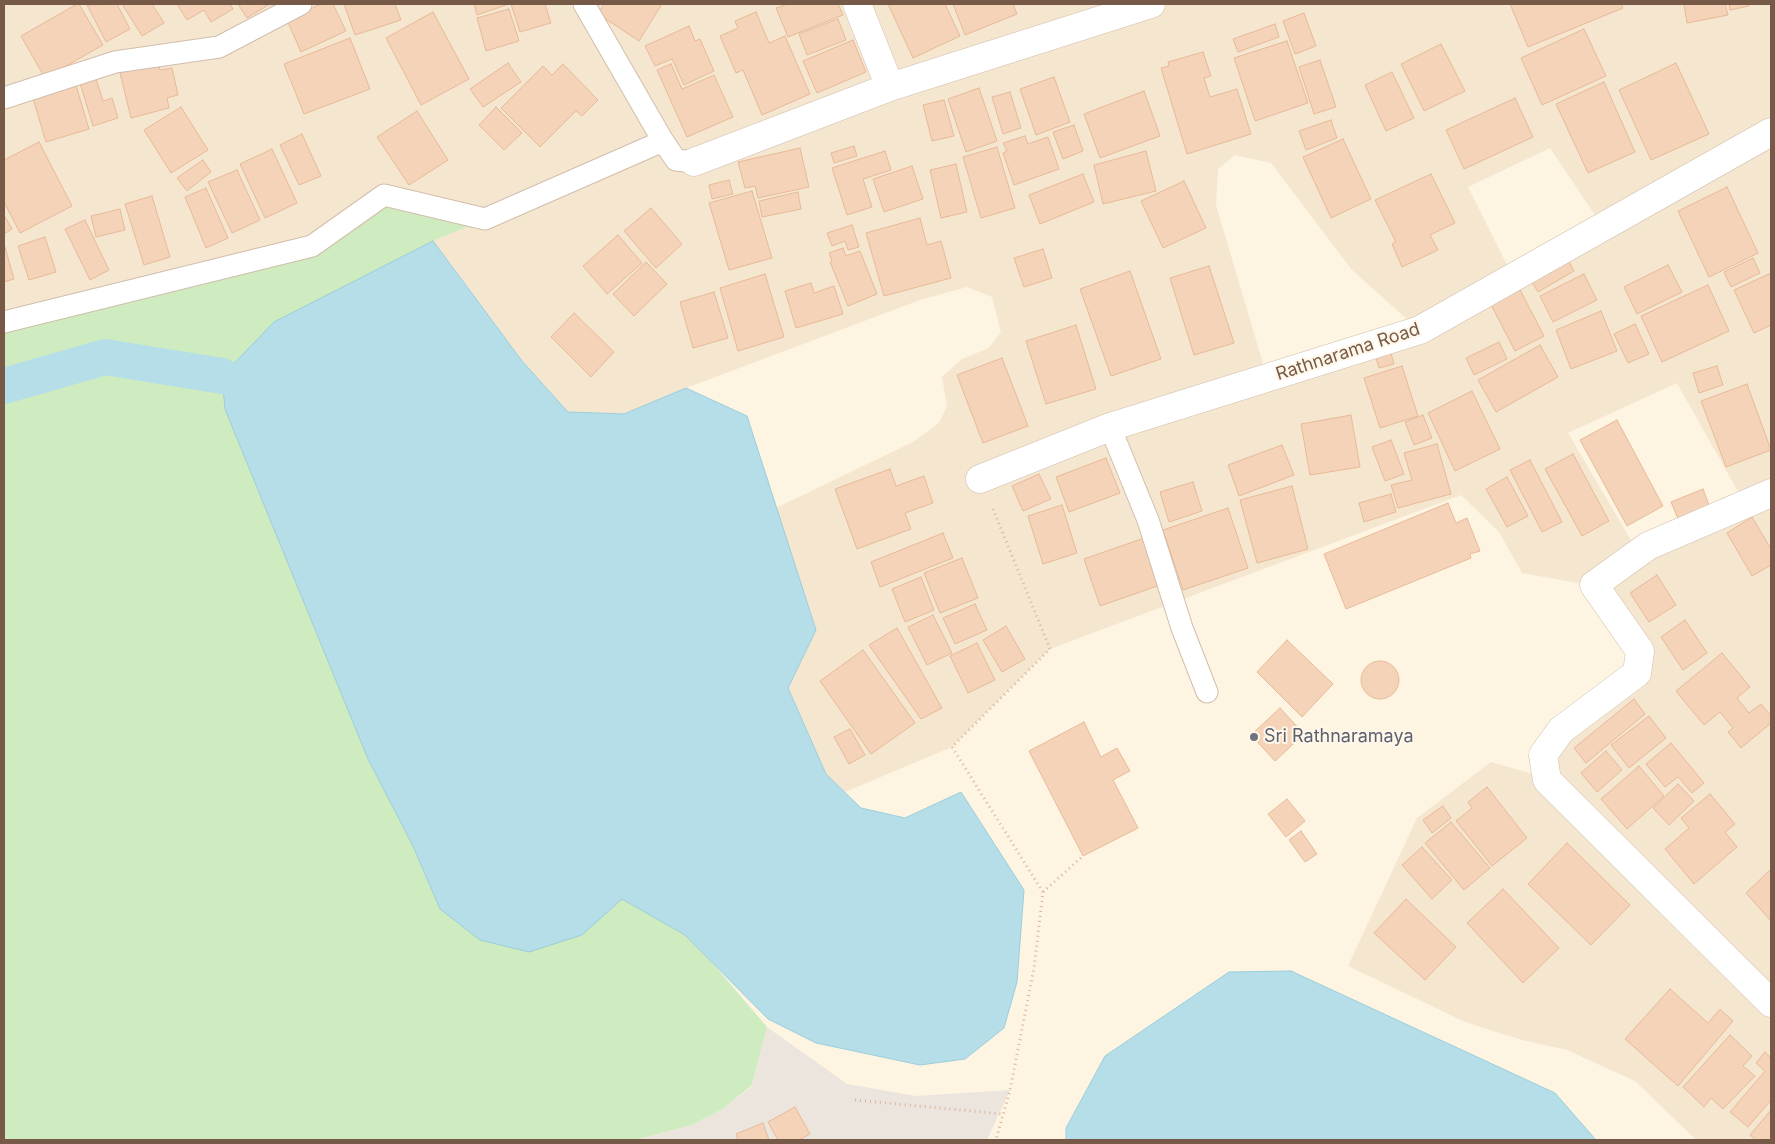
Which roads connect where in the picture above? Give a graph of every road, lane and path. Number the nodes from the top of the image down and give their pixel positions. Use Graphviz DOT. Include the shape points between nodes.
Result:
graph roads {
  1 [pos="301,4"];
  2 [pos="584,4"];
  3 [pos="857,4"];
  4 [pos="1151,4"];
  5 [pos="890,88"];
  6 [pos="4,98"];
  7 [pos="1771,132"];
  8 [pos="663,141"];
  9 [pos="694,162"];
  10 [pos="4,322"];
  11 [pos="1110,426"];
  12 [pos="980,479"];
  13 [pos="1771,493"];
  14 [pos="1207,692"];
  15 [pos="1083,856"];
  16 [pos="1043,892"];
  17 [pos="1771,1003"];
  18 [pos="854,1100"];
  19 [pos="1003,1114"];
  20 [pos="996,1140"];
  1 -- 6 [label="lane" via="219,48 115,62"];
  2 -- 8 [label="lane"];
  3 -- 5 [label="street"];
  4 -- 5 [label="street"];
  5 -- 9 [label="street"];
  7 -- 11 [label="street, Rathnarama Road" via="1420,330"];
  8 -- 9 [label="lane" via="676,160"];
  8 -- 10 [label="lane" via="485,218 384,194 312,246"];
  11 -- 12 [label="street, Rathnarama Road"];
  11 -- 14 [label="lane" via="1148,520 1182,628"];
  12 -- 16 [label="path" via="1050,649 952,747"];
  13 -- 17 [label="street" via="1648,546 1594,585 1640,651 1637,673 1562,730 1543,755 1547,780"];
  15 -- 16 [label="path"];
  16 -- 19 [label="path" via="1034,968"];
  18 -- 19 [label="path"];
  19 -- 20 [label="path"];
}
